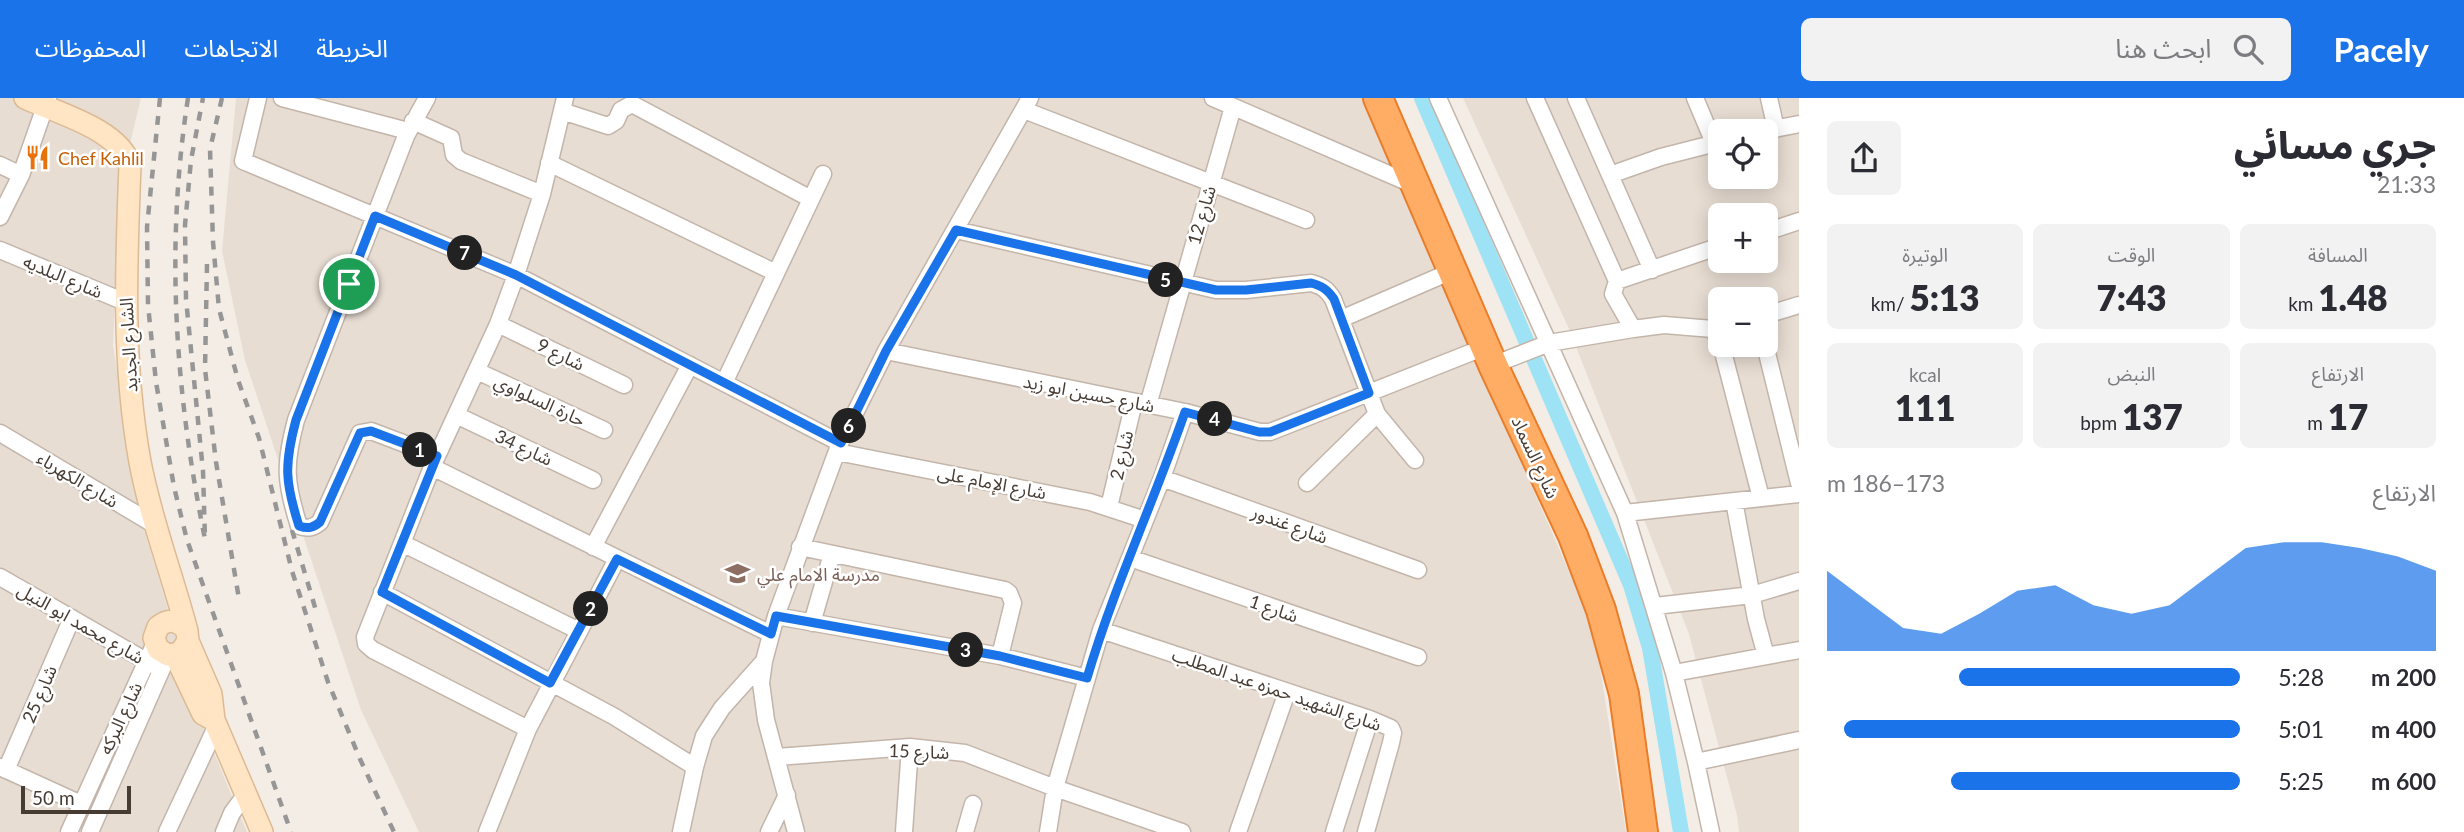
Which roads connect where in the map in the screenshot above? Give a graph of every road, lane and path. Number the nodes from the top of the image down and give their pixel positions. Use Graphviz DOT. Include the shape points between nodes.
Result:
graph roads {
  1 [pos="25,98"];
  2 [pos="258,98"];
  3 [pos="282,98"];
  4 [pos="427,98"];
  5 [pos="1213,98"];
  6 [pos="1378,98"];
  7 [pos="1438,98"];
  8 [pos="1535,98"];
  9 [pos="1576,98"];
  10 [pos="1695,98"];
  11 [pos="1769,98"];
  12 [pos="47,103"];
  13 [pos="1027,104"];
  14 [pos="563,105"];
  15 [pos="1233,107"];
  16 [pos="1770,119"];
  17 [pos="1799,124"];
  18 [pos="1708,125"];
  19 [pos="411,126"];
  20 [pos="1778,128"];
  21 [pos="1708,145"];
  22 [pos="549,163"];
  23 [pos="0,165"];
  24 [pos="823,174"];
  25 [pos="21,175"];
  26 [pos="1610,175"];
  27 [pos="1211,182"];
  28 [pos="1414,186"];
  29 [pos="542,194"];
  30 [pos="811,199"];
  31 [pos="375,216"];
  32 [pos="0,217"];
  33 [pos="1306,220"];
  34 [pos="1799,221"];
  35 [pos="1778,228"];
  36 [pos="956,230"];
  37 [pos="0,250"];
  38 [pos="1708,250"];
  39 [pos="1652,270"];
  40 [pos="1452,271"];
  41 [pos="774,272"];
  42 [pos="516,275"];
  43 [pos="1617,281"];
  44 [pos="1181,283"];
  45 [pos="125,302"];
  46 [pos="1799,305"];
  47 [pos="1778,311"];
  48 [pos="1341,319"];
  49 [pos="498,324"];
  50 [pos="1708,328"];
  51 [pos="1633,329"];
  52 [pos="1542,346"];
  53 [pos="886,351"];
  54 [pos="1497,357"];
  55 [pos="1724,357"];
  56 [pos="1770,357"];
  57 [pos="690,365"];
  58 [pos="477,371"];
  59 [pos="724,383"];
  60 [pos="624,385"];
  61 [pos="1369,393"];
  62 [pos="1141,403"];
  63 [pos="1791,410"];
  64 [pos="1185,412"];
  65 [pos="1377,414"];
  66 [pos="456,415"];
  67 [pos="604,430"];
  68 [pos="0,433"];
  69 [pos="839,447"];
  70 [pos="1415,460"];
  71 [pos="434,462"];
  72 [pos="1162,478"];
  73 [pos="593,480"];
  74 [pos="1307,483"];
  75 [pos="1799,483"];
  76 [pos="1799,494"];
  77 [pos="1760,498"];
  78 [pos="1734,501"];
  79 [pos="1109,508"];
  80 [pos="1626,513"];
  81 [pos="1145,520"];
  82 [pos="155,525"];
  83 [pos="402,543"];
  84 [pos="593,547"];
  85 [pos="800,547"];
  86 [pos="832,554"];
  87 [pos="1130,558"];
  88 [pos="617,559"];
  89 [pos="1418,570"];
  90 [pos="0,577"];
  91 [pos="1799,581"];
  92 [pos="382,592"];
  93 [pos="1752,595"];
  94 [pos="1654,606"];
  95 [pos="776,616"];
  96 [pos="72,618"];
  97 [pos="812,623"];
  98 [pos="1101,630"];
  99 [pos="579,631"];
  100 [pos="771,634"];
  101 [pos="168,647"];
  102 [pos="1799,650"];
  103 [pos="1000,656"];
  104 [pos="1766,656"];
  105 [pos="1418,657"];
  106 [pos="764,661"];
  107 [pos="1674,673"];
  108 [pos="1087,678"];
  109 [pos="550,683"];
  110 [pos="1287,692"];
  111 [pos="1370,719"];
  112 [pos="216,723"];
  113 [pos="528,729"];
  114 [pos="1799,740"];
  115 [pos="910,747"];
  116 [pos="777,757"];
  117 [pos="1696,762"];
  118 [pos="695,767"];
  119 [pos="3,768"];
  120 [pos="1055,788"];
  121 [pos="246,794"];
  122 [pos="787,795"];
  123 [pos="81,804"];
  124 [pos="973,804"];
  125 [pos="489,831"];
  126 [pos="69,832"];
  127 [pos="90,832"];
  128 [pos="167,832"];
  129 [pos="224,832"];
  130 [pos="262,832"];
  131 [pos="681,832"];
  132 [pos="769,832"];
  133 [pos="796,832"];
  134 [pos="904,832"];
  135 [pos="965,832"];
  136 [pos="1048,832"];
  137 [pos="1182,832"];
  138 [pos="1238,832"];
  139 [pos="1334,832"];
  140 [pos="1366,832"];
  141 [pos="1643,832"];
  142 [pos="1711,832"];
  1 -- 12 [label="street"];
  2 -- 31 [label="street, شارع الإمام على" via="243,161"];
  3 -- 19 [label="street"];
  4 -- 19 [label="street"];
  5 -- 15 [label="street"];
  6 -- 28 [label="highway, شارع السماد"];
  7 -- 52 [label="street"];
  8 -- 43 [label="street"];
  9 -- 26 [label="street"];
  10 -- 18 [label="street"];
  11 -- 16 [label="street"];
  12 -- 25 [label="street"];
  12 -- 45 [label="street, الشارع الجديد" via="112,139 124,150 130,165"];
  13 -- 27 [label="street"];
  13 -- 36 [label="street"];
  14 -- 22 [label="street"];
  14 -- 30 [label="street" via="608,126 632,104"];
  15 -- 27 [label="street, شارع 12"];
  15 -- 28 [label="street"];
  17 -- 20 [label="street"];
  19 -- 29 [label="street" via="451,138 454,155 461,161"];
  19 -- 31 [label="street"];
  21 -- 26 [label="street"];
  22 -- 29 [label="street"];
  22 -- 41 [label="street"];
  23 -- 25 [label="street"];
  24 -- 30 [label="street"];
  25 -- 32 [label="street"];
  26 -- 39 [label="street"];
  27 -- 33 [label="street"];
  27 -- 44 [label="street, شارع 12"];
  28 -- 40 [label="highway, شارع السماد"];
  29 -- 42 [label="street"];
  30 -- 41 [label="street"];
  31 -- 42 [label="street, شارع الإمام على"];
  31 -- 71 [label="street" via="289,448 287,473 299,526 314,527 320,522 360,433 371,431"];
  34 -- 35 [label="street"];
  36 -- 44 [label="street"];
  36 -- 53 [label="street"];
  37 -- 45 [label="street, شارع البلديه"];
  38 -- 39 [label="street"];
  39 -- 43 [label="street"];
  40 -- 48 [label="street"];
  40 -- 54 [label="highway, شارع السماد"];
  41 -- 59 [label="street"];
  42 -- 49 [label="street"];
  42 -- 57 [label="street, شارع الإمام على"];
  43 -- 51 [label="street" via="1614,294"];
  44 -- 48 [label="street" via="1216,290 1311,283 1327,289"];
  44 -- 62 [label="street, شارع 12"];
  45 -- 82 [label="street, الشارع الجديد" via="132,412"];
  46 -- 47 [label="street"];
  48 -- 61 [label="street"];
  49 -- 58 [label="street"];
  49 -- 60 [label="street, شارع 9"];
  50 -- 51 [label="street, شارع حسين ابو زيد"];
  51 -- 52 [label="street, شارع حسين ابو زيد"];
  52 -- 54 [label="street, شارع حسين ابو زيد"];
  52 -- 80 [label="street"];
  53 -- 62 [label="street, شارع حسين ابو زيد"];
  53 -- 69 [label="street"];
  54 -- 61 [label="street, شارع حسين ابو زيد"];
  54 -- 141 [label="highway, شارع السماد" via="1604,620 1624,694"];
  55 -- 77 [label="street"];
  56 -- 63 [label="street"];
  57 -- 59 [label="street, شارع الإمام على"];
  57 -- 84 [label="street"];
  58 -- 66 [label="street"];
  58 -- 67 [label="street, حارة السلواوي"];
  59 -- 69 [label="street, شارع الإمام على"];
  61 -- 64 [label="street, شارع حسين ابو زيد" via="1270,432"];
  61 -- 65 [label="street"];
  62 -- 64 [label="street, شارع حسين ابو زيد"];
  62 -- 79 [label="street, شارع 2"];
  63 -- 75 [label="street"];
  64 -- 72 [label="street"];
  65 -- 70 [label="street"];
  65 -- 74 [label="street"];
  66 -- 71 [label="street"];
  66 -- 73 [label="street, شارع 34"];
  68 -- 82 [label="street, شارع الكهرباء"];
  69 -- 79 [label="street, شارع الإمام على"];
  69 -- 85 [label="street"];
  71 -- 83 [label="street"];
  71 -- 84 [label="street"];
  72 -- 81 [label="street"];
  72 -- 89 [label="street, شارع غندور"];
  76 -- 77 [label="street"];
  77 -- 78 [label="street"];
  78 -- 80 [label="street"];
  78 -- 93 [label="street"];
  79 -- 81 [label="street, شارع الإمام على"];
  80 -- 94 [label="street"];
  81 -- 87 [label="street"];
  82 -- 101 [label="street, الشارع الجديد" via="163,555"];
  83 -- 92 [label="street"];
  83 -- 99 [label="street"];
  84 -- 88 [label="street"];
  85 -- 86 [label="street"];
  85 -- 95 [label="street"];
  86 -- 97 [label="street"];
  86 -- 103 [label="street" via="1005,590 1013,603"];
  87 -- 98 [label="street"];
  87 -- 105 [label="street, شارع 1"];
  88 -- 99 [label="street"];
  88 -- 100 [label="street"];
  90 -- 96 [label="street, شارع محمد ابو النيل"];
  91 -- 93 [label="street"];
  92 -- 109 [label="street"];
  92 -- 113 [label="street" via="366,644"];
  93 -- 94 [label="street"];
  93 -- 104 [label="street"];
  94 -- 107 [label="street"];
  95 -- 97 [label="street"];
  95 -- 100 [label="street"];
  96 -- 101 [label="street, شارع محمد ابو النيل"];
  96 -- 119 [label="street, شارع 25"];
  97 -- 103 [label="street"];
  98 -- 108 [label="street"];
  98 -- 110 [label="street, شارع الشهيد حمزه عبد المطلب"];
  99 -- 109 [label="street"];
  100 -- 106 [label="street"];
  101 -- 112 [label="street, الشارع الجديد" via="211,694"];
  101 -- 123 [label="street, شارع البركه"];
  101 -- 127 [label="street, شارع البركه"];
  102 -- 104 [label="street"];
  103 -- 108 [label="street"];
  104 -- 107 [label="street"];
  106 -- 116 [label="street" via="761,683 766,720"];
  106 -- 118 [label="street" via="722,708 705,736"];
  107 -- 117 [label="street"];
  108 -- 120 [label="street"];
  109 -- 113 [label="street"];
  109 -- 118 [label="street"];
  110 -- 111 [label="street, شارع الشهيد حمزه عبد المطلب"];
  110 -- 138 [label="street"];
  111 -- 139 [label="street"];
  111 -- 140 [label="street, شارع الشهيد حمزه عبد المطلب" via="1393,733"];
  112 -- 121 [label="street, الشارع الجديد"];
  112 -- 128 [label="street"];
  113 -- 125 [label="street"];
  114 -- 117 [label="street"];
  115 -- 116 [label="street, شارع 15"];
  115 -- 120 [label="street, شارع 15" via="965,753"];
  115 -- 134 [label="street"];
  116 -- 122 [label="street"];
  117 -- 142 [label="street"];
  118 -- 131 [label="street"];
  119 -- 123 [label="street"];
  120 -- 136 [label="street"];
  120 -- 137 [label="street, شارع 15"];
  121 -- 129 [label="street"];
  121 -- 130 [label="street, الشارع الجديد"];
  122 -- 132 [label="street"];
  122 -- 133 [label="street"];
  123 -- 126 [label="street, شارع البركه"];
  124 -- 135 [label="street"];
}
